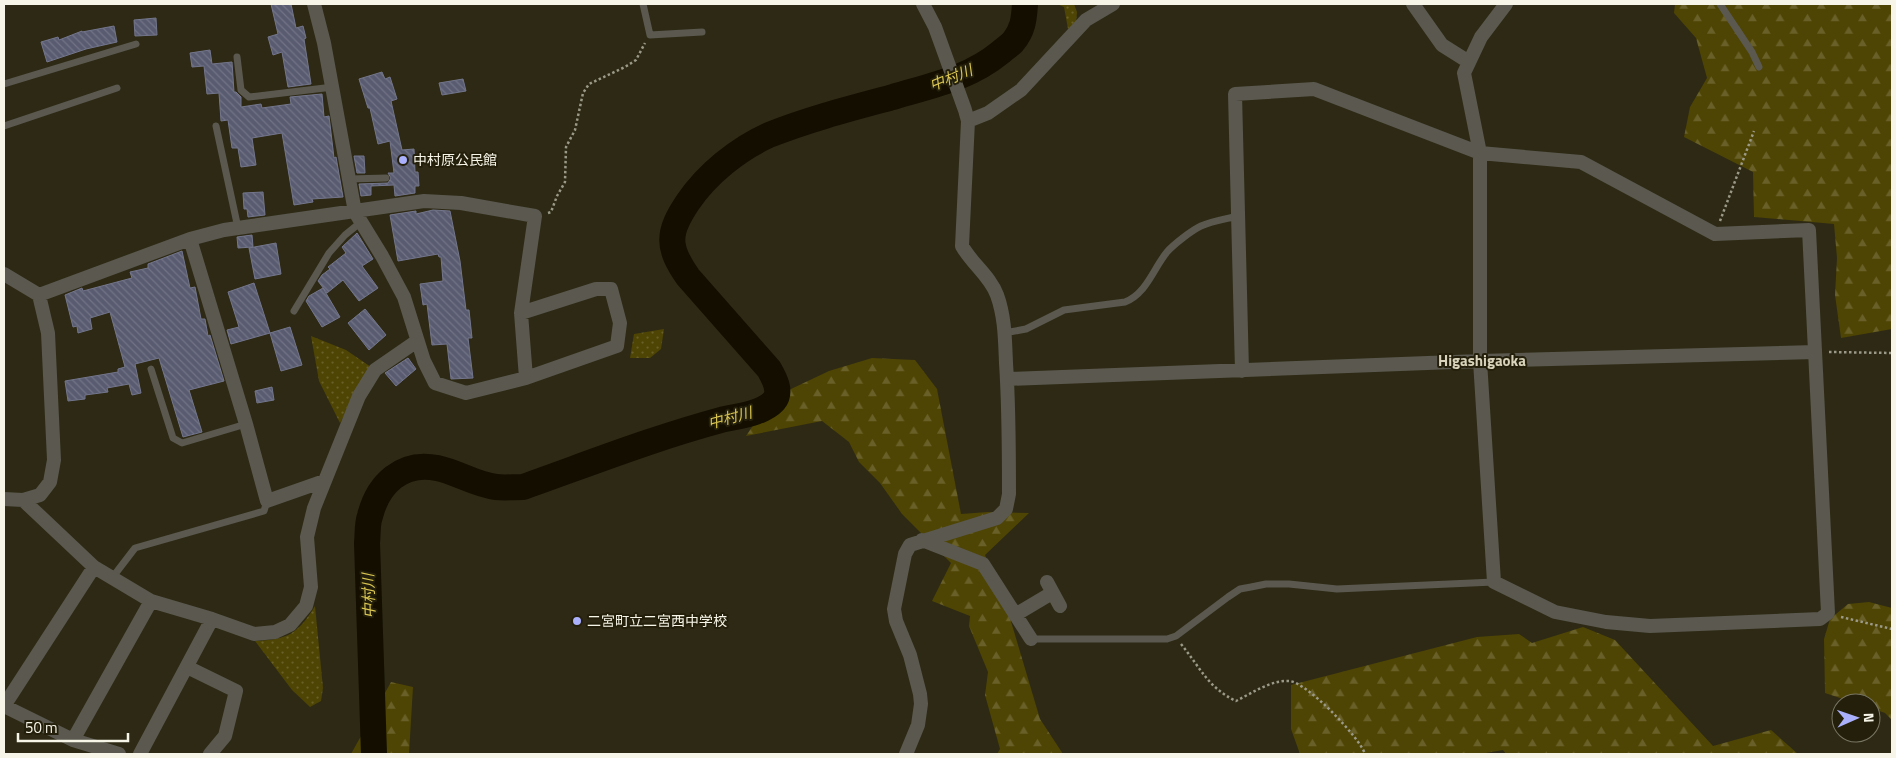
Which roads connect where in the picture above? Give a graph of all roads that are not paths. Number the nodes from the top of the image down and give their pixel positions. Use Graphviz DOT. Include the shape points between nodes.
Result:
graph roads {
  1 [pos="314,4"];
  2 [pos="643,4"];
  3 [pos="923,4"];
  4 [pos="1113,4"];
  5 [pos="1414,4"];
  6 [pos="1506,4"];
  7 [pos="1720,4"];
  8 [pos="702,32"];
  9 [pos="136,44"];
  10 [pos="236,57"];
  11 [pos="1469,62"];
  12 [pos="1759,67"];
  13 [pos="4,84"];
  14 [pos="333,87"];
  15 [pos="117,88"];
  16 [pos="967,116"];
  17 [pos="4,126"];
  18 [pos="216,126"];
  19 [pos="1480,153"];
  20 [pos="386,178"];
  21 [pos="349,179"];
  22 [pos="1238,216"];
  23 [pos="358,217"];
  24 [pos="238,228"];
  25 [pos="190,238"];
  26 [pos="4,273"];
  27 [pos="40,295"];
  28 [pos="294,310"];
  29 [pos="522,313"];
  30 [pos="1004,333"];
  31 [pos="417,341"];
  32 [pos="1814,352"];
  33 [pos="1480,362"];
  34 [pos="151,369"];
  35 [pos="1242,371"];
  36 [pos="526,378"];
  37 [pos="1007,379"];
  38 [pos="246,424"];
  39 [pos="324,482"];
  40 [pos="4,499"];
  41 [pos="23,500"];
  42 [pos="267,501"];
  43 [pos="922,540"];
  44 [pos="94,567"];
  45 [pos="112,578"];
  46 [pos="1494,582"];
  47 [pos="151,601"];
  48 [pos="1060,606"];
  49 [pos="1015,615"];
  50 [pos="212,619"];
  51 [pos="1031,639"];
  52 [pos="186,667"];
  53 [pos="4,706"];
  54 [pos="73,740"];
  55 [pos="119,754"];
  56 [pos="140,754"];
  57 [pos="210,754"];
  58 [pos="906,754"];
  1 -- 14 [label="street"];
  2 -- 8 [label="lane" via="650,35"];
  3 -- 16 [label="street"];
  4 -- 16 [label="street" via="1086,20 1021,90 988,112"];
  5 -- 11 [label="street" via="1442,45"];
  6 -- 11 [label="street" via="1481,37"];
  7 -- 12 [label="lane"];
  9 -- 13 [label="lane"];
  10 -- 14 [label="lane" via="241,90 249,96"];
  11 -- 19 [label="street" via="1464,73"];
  14 -- 21 [label="street"];
  15 -- 17 [label="lane"];
  16 -- 30 [label="street" via="962,246 991,282 1004,318"];
  18 -- 24 [label="lane"];
  19 -- 22 [label="street" via="1314,89 1234,94"];
  19 -- 32 [label="street" via="1581,162 1715,234 1808,230"];
  19 -- 33 [label="street"];
  20 -- 21 [label="lane"];
  21 -- 23 [label="street"];
  22 -- 30 [label="lane" via="1199,226 1185,237 1168,252 1134,298 1064,310 1026,329"];
  22 -- 35 [label="street"];
  23 -- 24 [label="street"];
  23 -- 28 [label="lane" via="329,253"];
  23 -- 29 [label="street" via="424,201 461,203 535,216"];
  23 -- 31 [label="street" via="404,297"];
  24 -- 25 [label="street"];
  25 -- 27 [label="street"];
  25 -- 38 [label="street"];
  26 -- 27 [label="street"];
  27 -- 41 [label="street" via="48,333 54,460 50,482 40,495"];
  29 -- 36 [label="street"];
  29 -- 36 [label="street" via="596,289 611,289 620,323 617,346"];
  30 -- 37 [label="street"];
  31 -- 36 [label="street" via="435,382 466,393"];
  31 -- 39 [label="street" via="375,370 358,396"];
  32 -- 33 [label="street"];
  32 -- 46 [label="street" via="1828,613 1820,619 1650,626 1624,624 1555,612"];
  33 -- 35 [label="street"];
  33 -- 46 [label="street"];
  34 -- 38 [label="lane" via="173,438 178,441 182,443"];
  35 -- 37 [label="street"];
  37 -- 43 [label="street" via="1009,494 1006,509 997,518"];
  38 -- 42 [label="street"];
  39 -- 42 [label="street"];
  39 -- 50 [label="street" via="307,537 311,587 306,606 290,625 275,632 254,634"];
  40 -- 41 [label="street"];
  41 -- 44 [label="street"];
  42 -- 45 [label="lane" via="264,511 135,548"];
  43 -- 49 [label="street" via="983,564"];
  43 -- 58 [label="street" via="910,545 905,554 894,609 910,656 921,704 918,725"];
  44 -- 45 [label="street"];
  44 -- 53 [label="street"];
  45 -- 47 [label="street"];
  46 -- 51 [label="lane" via="1337,589 1266,584 1240,589 1176,636 1162,640"];
  47 -- 50 [label="street"];
  47 -- 54 [label="street"];
  48 -- 49 [label="street" via="1050,588"];
  49 -- 51 [label="street"];
  50 -- 52 [label="street"];
  52 -- 56 [label="street"];
  52 -- 57 [label="street" via="236,691 225,736"];
  53 -- 54 [label="street"];
  54 -- 55 [label="street"];
}
